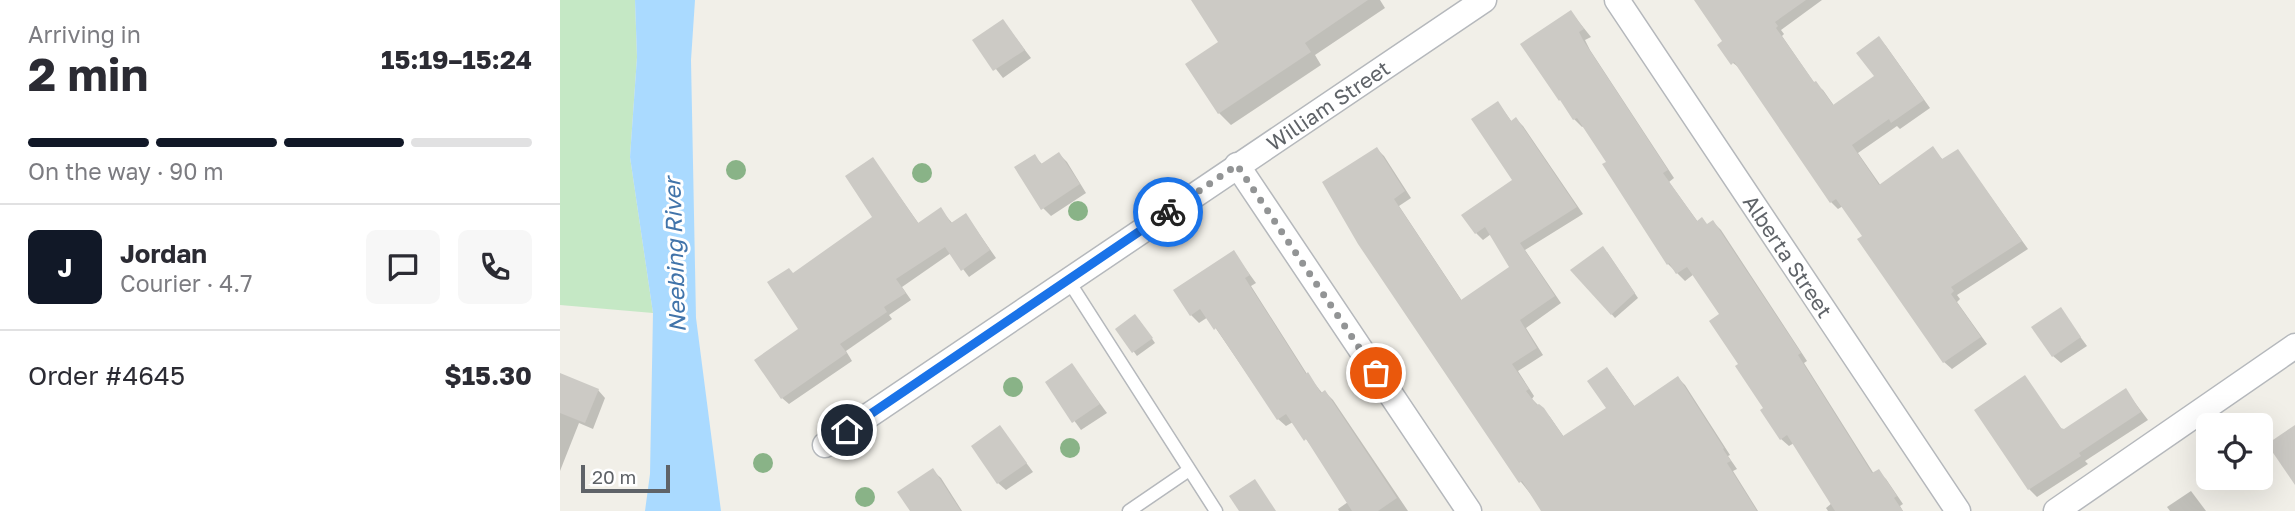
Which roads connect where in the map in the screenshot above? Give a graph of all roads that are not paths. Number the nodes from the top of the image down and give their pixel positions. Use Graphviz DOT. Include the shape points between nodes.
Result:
graph roads {
  1 [pos="1484,0"];
  2 [pos="1618,0"];
  3 [pos="1237,165"];
  4 [pos="1068,280"];
  5 [pos="2295,346"];
  6 [pos="825,445"];
  7 [pos="1189,470"];
  8 [pos="1129,511"];
  9 [pos="1216,511"];
  10 [pos="1468,511"];
  11 [pos="1958,511"];
  12 [pos="2056,511"];
  1 -- 3 [label="street, William Street"];
  2 -- 11 [label="street, Alberta Street"];
  3 -- 4 [label="street, William Street"];
  3 -- 10 [label="street"];
  4 -- 6 [label="street, William Street"];
  4 -- 7 [label="lane"];
  5 -- 12 [label="street"];
  7 -- 8 [label="lane"];
  7 -- 9 [label="lane"];
}
